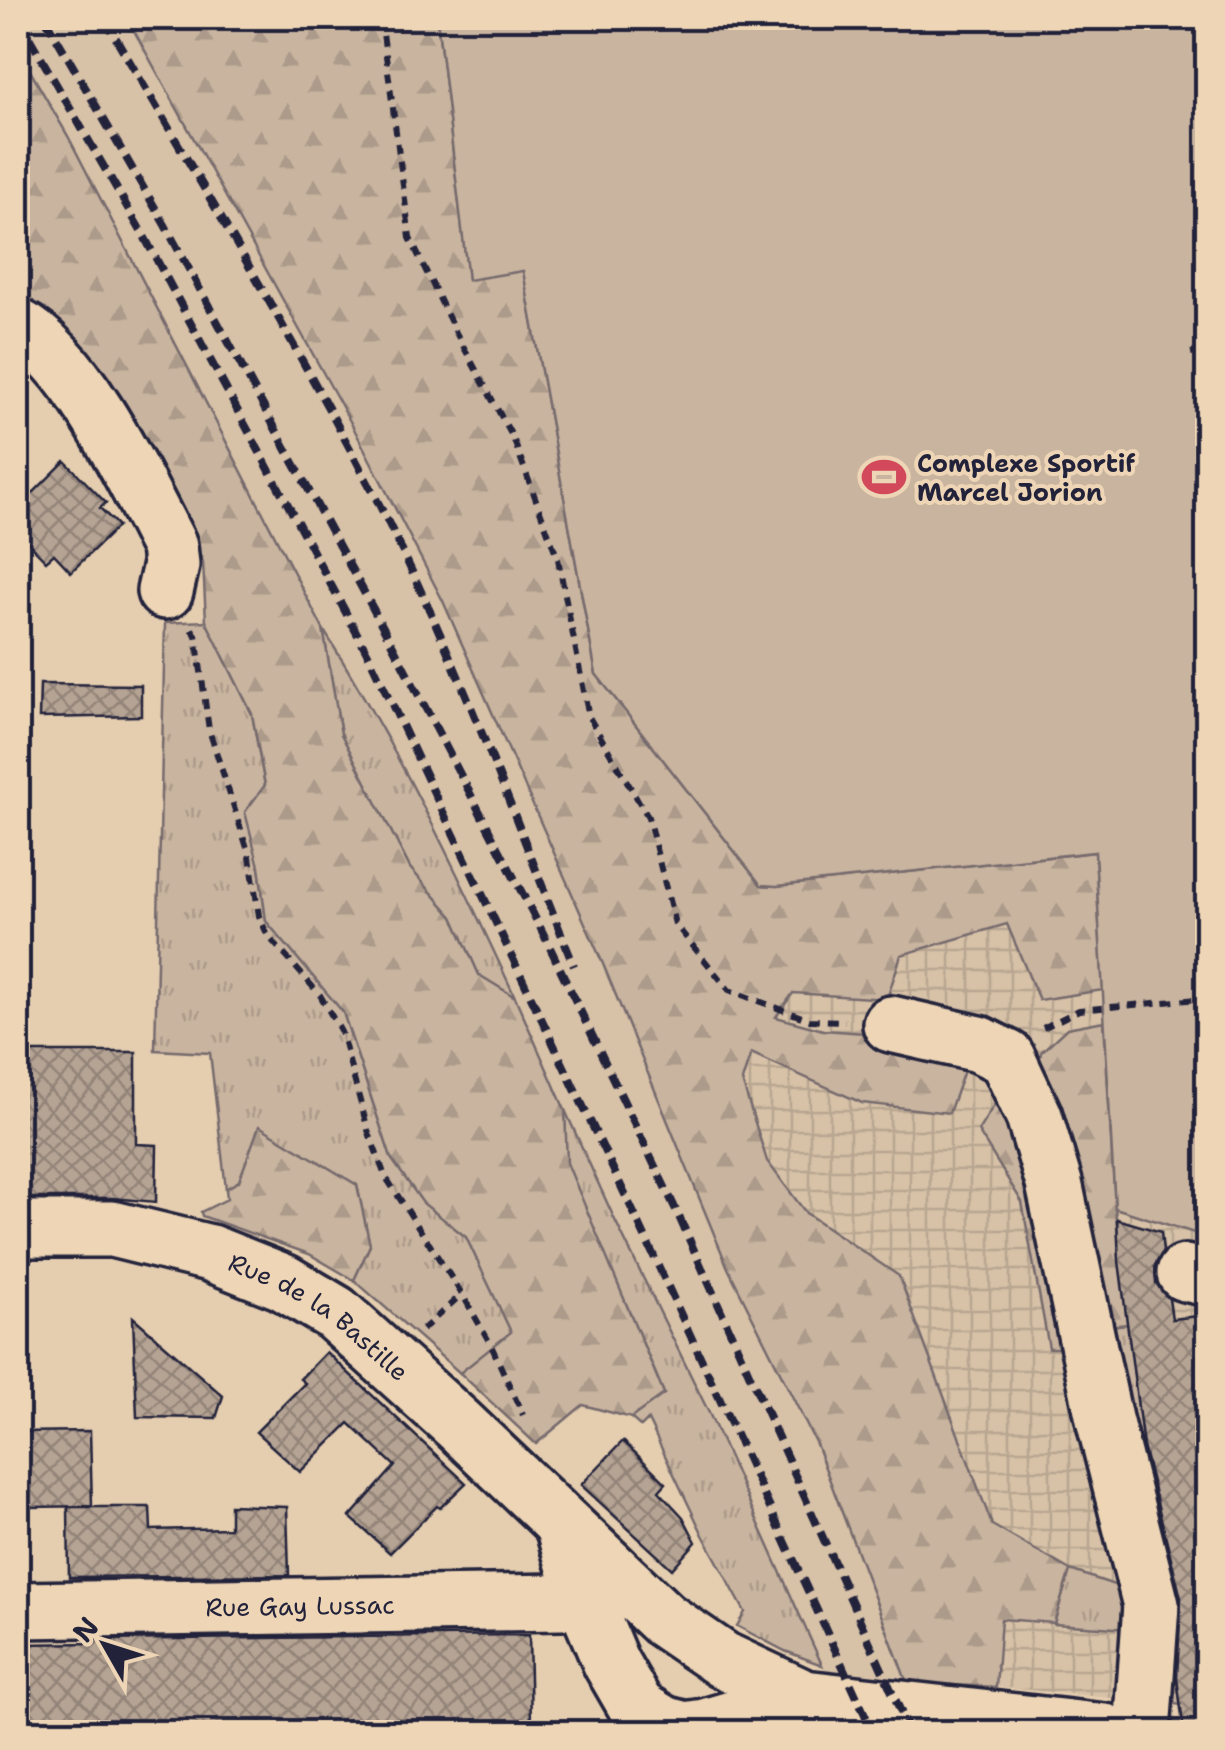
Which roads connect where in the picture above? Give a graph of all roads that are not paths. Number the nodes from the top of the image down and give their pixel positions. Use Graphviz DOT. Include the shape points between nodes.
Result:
graph roads {
  1 [pos="18,327"];
  2 [pos="165,590"];
  3 [pos="891,1024"];
  4 [pos="18,1229"];
  5 [pos="607,1594"];
  6 [pos="18,1610"];
  7 [pos="706,1649"];
  8 [pos="804,1698"];
  9 [pos="639,1720"];
  10 [pos="721,1728"];
  11 [pos="1105,1732"];
  12 [pos="1142,1732"];
  1 -- 2 [label="street" via="63,368 116,444 169,546"];
  3 -- 12 [label="street" via="979,1044 1008,1058 1034,1116 1152,1605"];
  4 -- 5 [label="street, Rue de la Bastille" via="112,1230 210,1253 283,1282 335,1313 562,1523"];
  5 -- 6 [label="street, Rue Gay Lussac" via="562,1602"];
  5 -- 7 [label="street"];
  5 -- 9 [label="street, Rue de la Bastille" via="611,1664"];
  7 -- 8 [label="street"];
  7 -- 9 [label="street" via="669,1650 646,1683"];
  7 -- 10 [label="street" via="726,1679"];
  8 -- 10 [label="street"];
  8 -- 11 [label="street"];
  9 -- 10 [label="street" via="684,1730"];
}
